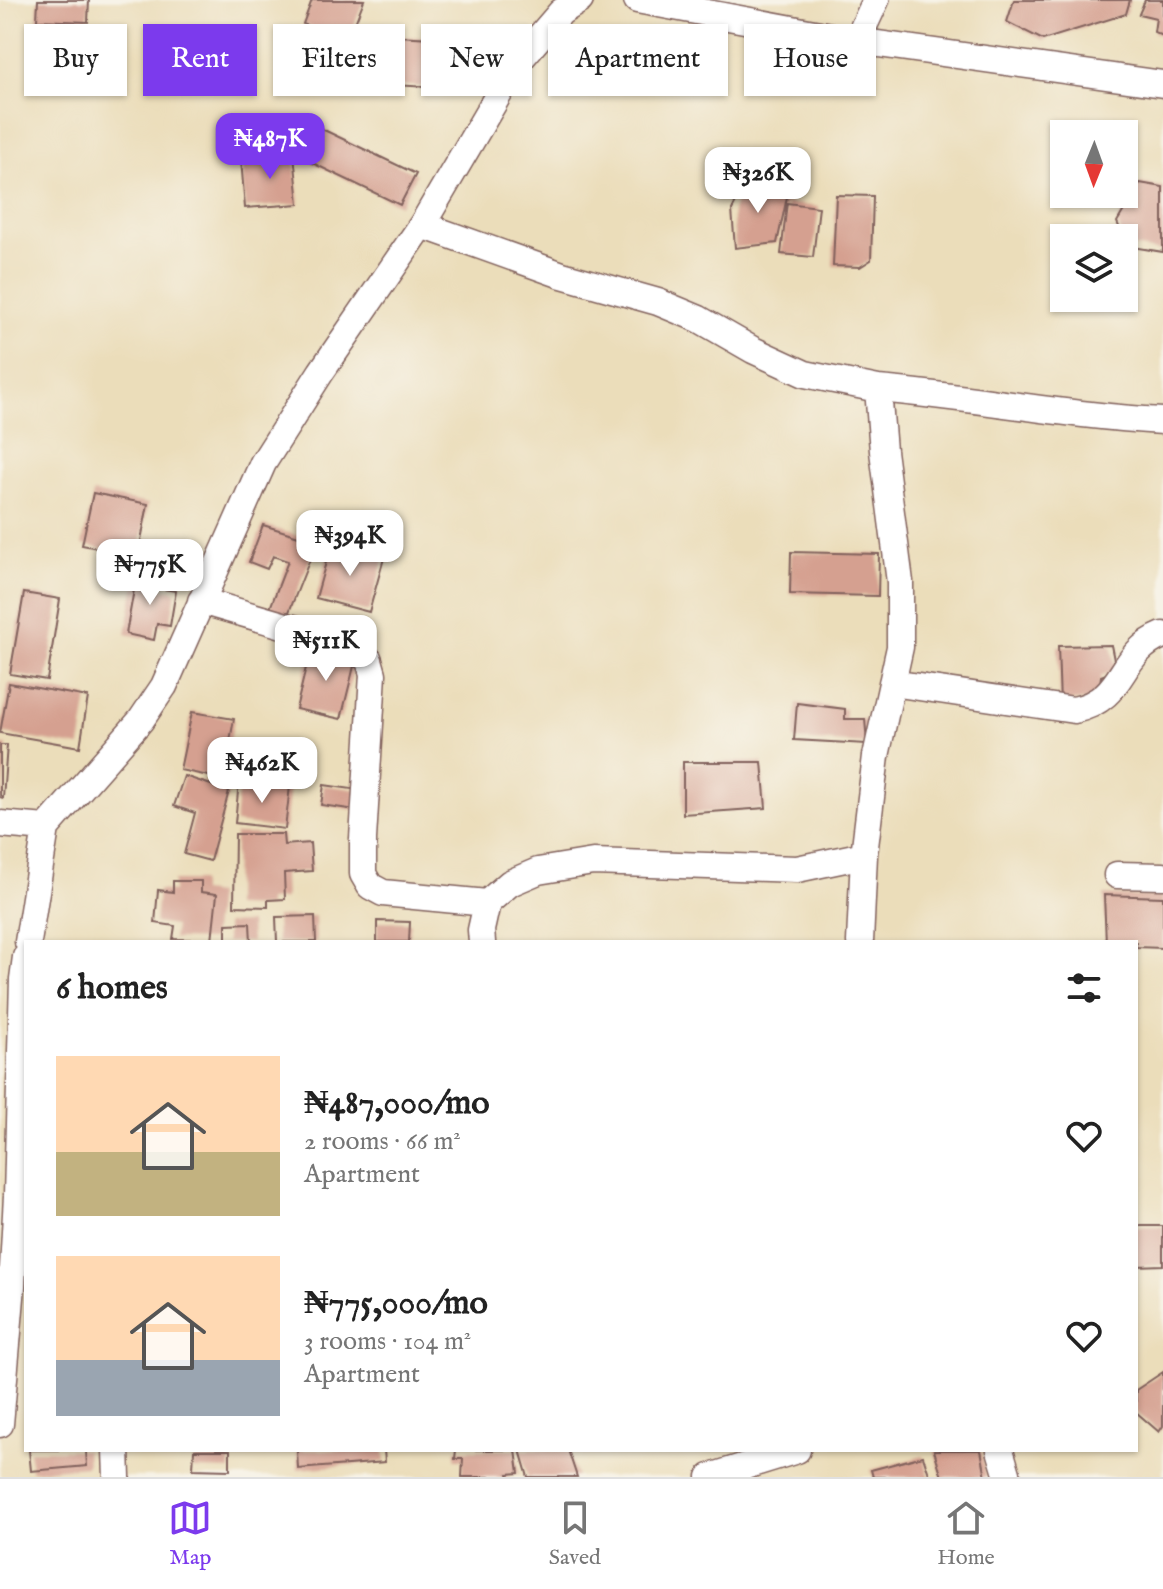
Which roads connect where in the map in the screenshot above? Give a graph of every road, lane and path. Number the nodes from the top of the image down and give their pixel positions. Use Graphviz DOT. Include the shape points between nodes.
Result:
graph roads {
  1 [pos="577,0"];
  2 [pos="637,0"];
  3 [pos="876,0"];
  4 [pos="766,24"];
  5 [pos="865,24"];
  6 [pos="876,44"];
  7 [pos="1163,84"];
  8 [pos="422,225"];
  9 [pos="878,389"];
  10 [pos="1163,421"];
  11 [pos="201,601"];
  12 [pos="1163,635"];
  13 [pos="892,683"];
  14 [pos="0,824"];
  15 [pos="46,828"];
  16 [pos="864,855"];
  17 [pos="1117,875"];
  18 [pos="1163,876"];
  19 [pos="487,903"];
  20 [pos="28,940"];
  21 [pos="482,940"];
  22 [pos="860,940"];
  23 [pos="24,972"];
  24 [pos="22,1197"];
  25 [pos="6,1283"];
  26 [pos="0,1424"];
  27 [pos="116,1452"];
  28 [pos="791,1452"];
  29 [pos="1001,1452"];
  30 [pos="117,1477"];
  31 [pos="710,1477"];
  32 [pos="1008,1477"];
  1 -- 8 [label="street" via="517,63"];
  2 -- 4 [label="street"];
  3 -- 5 [label="street"];
  6 -- 7 [label="street"];
  8 -- 9 [label="street" via="562,275 658,302 805,374"];
  8 -- 11 [label="street" via="263,463"];
  9 -- 10 [label="street"];
  9 -- 13 [label="street" via="900,582 900,647"];
  11 -- 15 [label="street" via="164,686 141,720"];
  11 -- 19 [label="street" via="320,636 369,660 373,674 363,874 383,893"];
  12 -- 13 [label="street" via="1146,642 1103,699 1074,710"];
  13 -- 16 [label="street" via="876,756"];
  14 -- 15 [label="street"];
  15 -- 20 [label="street"];
  16 -- 19 [label="street" via="797,869 593,862 538,871 510,883"];
  16 -- 22 [label="street"];
  17 -- 18 [label="street"];
  19 -- 21 [label="street"];
  23 -- 24 [label="street"];
  24 -- 25 [label="street"];
  25 -- 26 [label="street"];
  27 -- 30 [label="street"];
  28 -- 31 [label="street"];
  29 -- 32 [label="street"];
}
